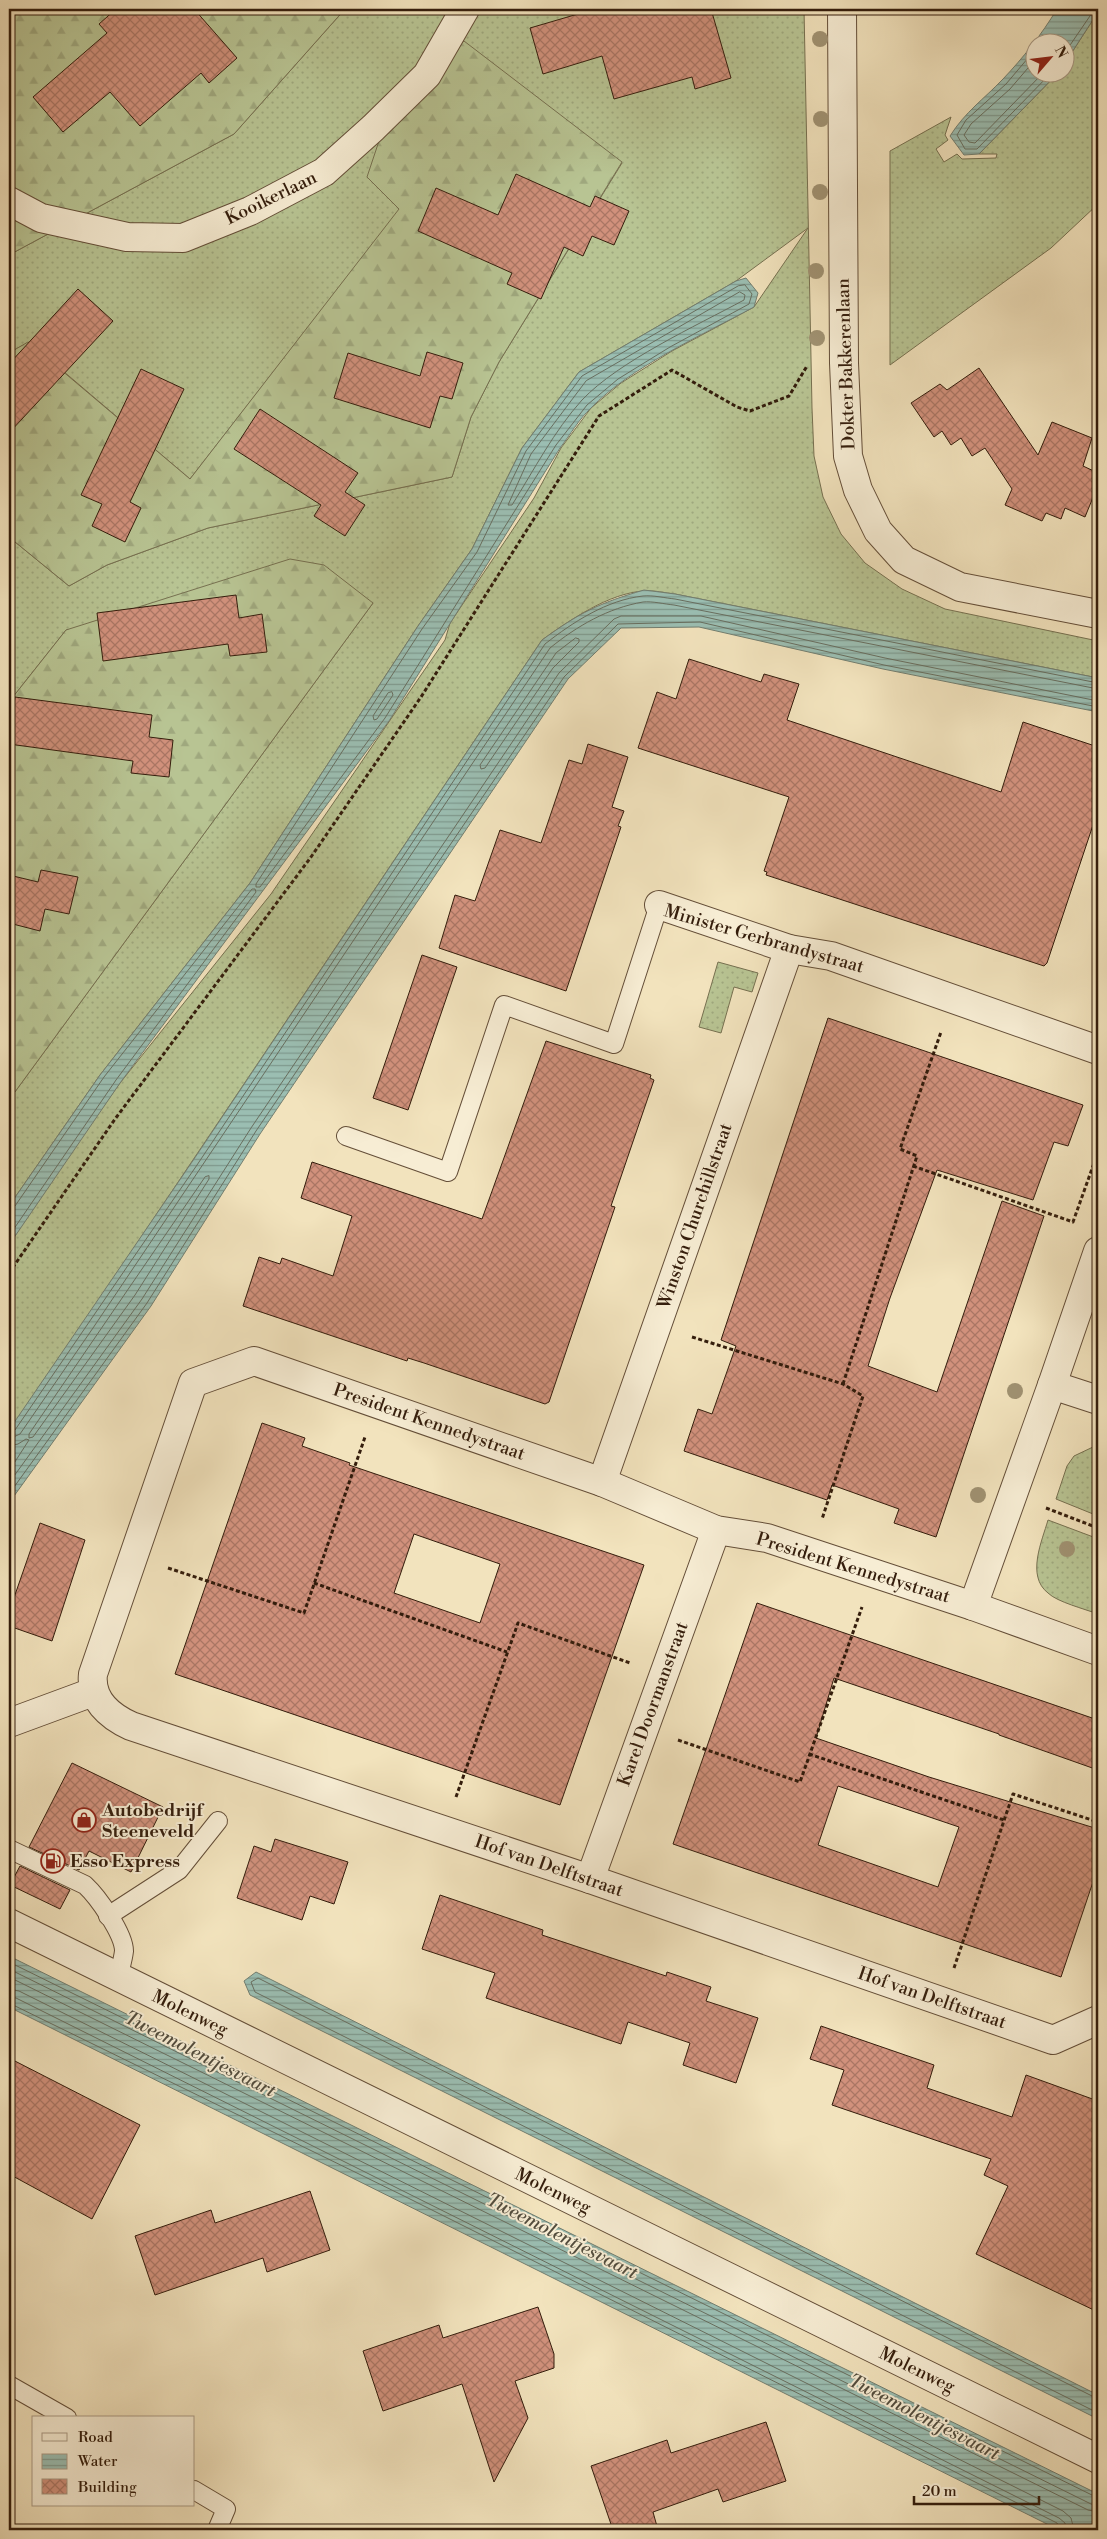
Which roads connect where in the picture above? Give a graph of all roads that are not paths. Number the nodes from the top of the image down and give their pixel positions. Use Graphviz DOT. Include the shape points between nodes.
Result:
graph roads {
  1 [pos="465,9"];
  2 [pos="842,9"];
  3 [pos="9,201"];
  4 [pos="1098,614"];
  5 [pos="658,905"];
  6 [pos="789,949"];
  7 [pos="1098,1050"];
  8 [pos="346,1136"];
  9 [pos="1098,1251"];
  10 [pos="1052,1385"];
  11 [pos="1098,1400"];
  12 [pos="602,1482"];
  13 [pos="716,1530"];
  14 [pos="973,1606"];
  15 [pos="1098,1651"];
  16 [pos="93,1692"];
  17 [pos="9,1723"];
  18 [pos="218,1821"];
  19 [pos="9,1849"];
  20 [pos="590,1879"];
  21 [pos="108,1916"];
  22 [pos="9,1923"];
  23 [pos="118,1978"];
  24 [pos="1098,2020"];
  25 [pos="9,2385"];
  26 [pos="63,2416"];
  27 [pos="1098,2459"];
  28 [pos="195,2491"];
  29 [pos="217,2530"];
  1 -- 3 [label="street, Kooikerlaan" via="427,75 373,128 324,172 250,212 183,238 127,237 42,218"];
  2 -- 4 [label="street, Dokter Bakkerenlaan" via="844,362 848,456 858,490 878,531 904,560 960,587"];
  5 -- 6 [label="street, Minister Gerbrandystraat"];
  5 -- 8 [label="lane, Minister Gerbrandystraat" via="614,1044 504,1005 448,1172"];
  6 -- 7 [label="street, Minister Gerbrandystraat" via="831,956"];
  6 -- 12 [label="street, Winston Churchillstraat"];
  9 -- 10 [label="street"];
  10 -- 11 [label="street"];
  10 -- 14 [label="street"];
  12 -- 13 [label="street, President Kennedystraat"];
  12 -- 16 [label="street, President Kennedystraat" via="254,1361 193,1383 94,1674"];
  13 -- 14 [label="street, President Kennedystraat" via="767,1538"];
  13 -- 20 [label="street, Karel Doormanstraat"];
  14 -- 15 [label="street, President Kennedystraat"];
  16 -- 17 [label="street"];
  16 -- 20 [label="street, Hof van Delftstraat" via="117,1720 131,1726"];
  18 -- 21 [label="lane" via="179,1870"];
  19 -- 21 [label="lane" via="85,1885"];
  20 -- 24 [label="street, Hof van Delftstraat" via="1054,2040"];
  21 -- 23 [label="lane" via="124,1950"];
  22 -- 23 [label="street, Molenweg"];
  23 -- 27 [label="street, Molenweg"];
  25 -- 26 [label="lane"];
  28 -- 29 [label="lane" via="226,2509"];
}
